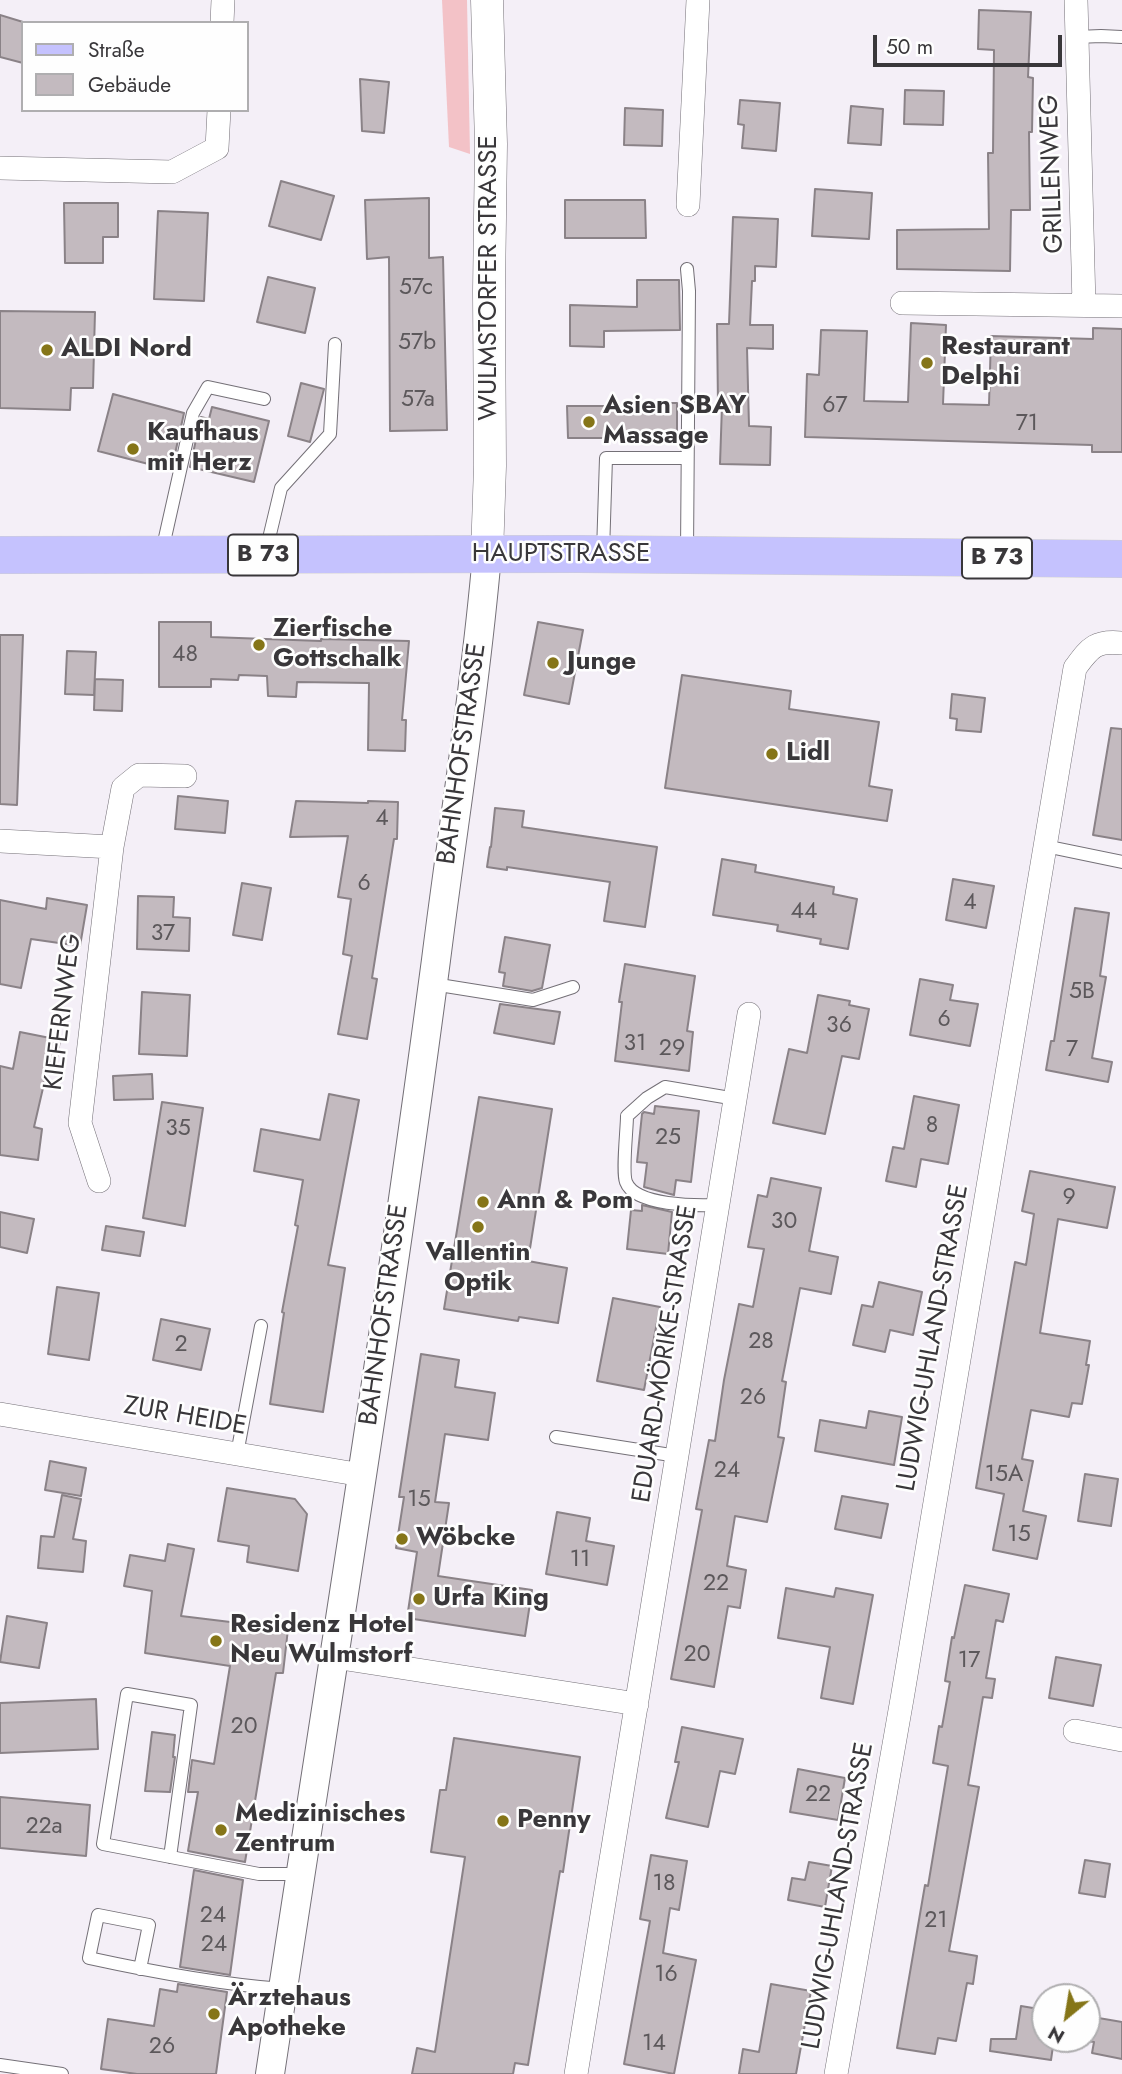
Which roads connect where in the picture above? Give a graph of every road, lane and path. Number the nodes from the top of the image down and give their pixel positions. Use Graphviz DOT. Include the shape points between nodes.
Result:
graph roads {
  1 [pos="223,0"];
  2 [pos="487,0"];
  3 [pos="698,0"];
  4 [pos="1076,0"];
  5 [pos="222,21"];
  6 [pos="1077,37"];
  7 [pos="1122,37"];
  8 [pos="219,112"];
  9 [pos="0,168"];
  10 [pos="688,205"];
  11 [pos="687,270"];
  12 [pos="902,303"];
  13 [pos="1084,305"];
  14 [pos="1122,306"];
  15 [pos="335,344"];
  16 [pos="264,399"];
  17 [pos="687,458"];
  18 [pos="603,554"];
  19 [pos="0,555"];
  20 [pos="161,555"];
  21 [pos="265,555"];
  22 [pos="487,555"];
  23 [pos="687,555"];
  24 [pos="1122,559"];
  25 [pos="1122,643"];
  26 [pos="185,776"];
  27 [pos="0,841"];
  28 [pos="1045,846"];
  29 [pos="112,847"];
  30 [pos="1122,862"];
  31 [pos="433,984"];
  32 [pos="573,987"];
  33 [pos="749,1014"];
  34 [pos="736,1099"];
  35 [pos="99,1181"];
  36 [pos="718,1205"];
  37 [pos="261,1326"];
  38 [pos="0,1414"];
  39 [pos="556,1437"];
  40 [pos="237,1454"];
  41 [pos="677,1456"];
  42 [pos="362,1475"];
  43 [pos="334,1657"];
  44 [pos="637,1704"];
  45 [pos="1075,1731"];
  46 [pos="1122,1740"];
  47 [pos="170,1857"];
  48 [pos="300,1874"];
  49 [pos="140,1969"];
  50 [pos="283,1989"];
  51 [pos="0,2065"];
  52 [pos="62,2074"];
  53 [pos="270,2074"];
  54 [pos="576,2074"];
  55 [pos="836,2074"];
  1 -- 5 [label="street"];
  2 -- 22 [label="main road, WULMSTORFER STRASSE" via="491,144"];
  3 -- 10 [label="street"];
  4 -- 6 [label="street, GRILLENWEG"];
  6 -- 7 [label="lane"];
  6 -- 13 [label="street, GRILLENWEG"];
  8 -- 9 [label="street" via="217,148 172,172"];
  11 -- 17 [label="lane"];
  12 -- 13 [label="street"];
  13 -- 14 [label="street"];
  15 -- 21 [label="lane" via="330,434 281,488"];
  16 -- 20 [label="lane" via="208,387 193,414"];
  17 -- 18 [label="lane" via="606,458"];
  17 -- 23 [label="lane"];
  18 -- 22 [label="main road, HAUPTSTRASSE / B 73"];
  18 -- 23 [label="main road, HAUPTSTRASSE / B 73"];
  19 -- 20 [label="main road, HAUPTSTRASSE / B 73"];
  20 -- 21 [label="main road, HAUPTSTRASSE / B 73"];
  21 -- 22 [label="main road, HAUPTSTRASSE / B 73"];
  22 -- 31 [label="street, BAHNHOFSTRASSE"];
  23 -- 24 [label="main road, HAUPTSTRASSE / B 73"];
  25 -- 28 [label="street, LUDWIG-UHLAND-STRASSE" via="1091,647 1075,668"];
  26 -- 29 [label="street, KIEFERNWEG" via="139,775 123,788"];
  27 -- 29 [label="street"];
  28 -- 30 [label="lane"];
  28 -- 55 [label="street, LUDWIG-UHLAND-STRASSE"];
  29 -- 35 [label="street, KIEFERNWEG" via="80,1123"];
  31 -- 32 [label="lane" via="533,1000"];
  31 -- 42 [label="street, BAHNHOFSTRASSE"];
  33 -- 34 [label="street, EDUARD-MÖRIKE-STRASSE"];
  34 -- 36 [label="street, EDUARD-MÖRIKE-STRASSE"];
  34 -- 36 [label="lane" via="665,1087 627,1116 625,1181 633,1192 693,1207"];
  36 -- 41 [label="street, EDUARD-MÖRIKE-STRASSE"];
  37 -- 40 [label="lane"];
  38 -- 40 [label="street, ZUR HEIDE"];
  39 -- 41 [label="lane"];
  40 -- 42 [label="street, ZUR HEIDE"];
  41 -- 44 [label="street, EDUARD-MÖRIKE-STRASSE"];
  42 -- 43 [label="street, BAHNHOFSTRASSE"];
  43 -- 44 [label="street"];
  43 -- 48 [label="street, BAHNHOFSTRASSE"];
  44 -- 54 [label="street, EDUARD-MÖRIKE-STRASSE"];
  45 -- 46 [label="street"];
  47 -- 47 [label="lane" via="103,1844 127,1694 191,1706"];
  47 -- 48 [label="lane" via="259,1874"];
  48 -- 50 [label="street, BAHNHOFSTRASSE"];
  49 -- 49 [label="lane" via="89,1958 98,1915 149,1925"];
  49 -- 50 [label="lane"];
  50 -- 53 [label="street, BAHNHOFSTRASSE"];
  51 -- 52 [label="lane"];
}
